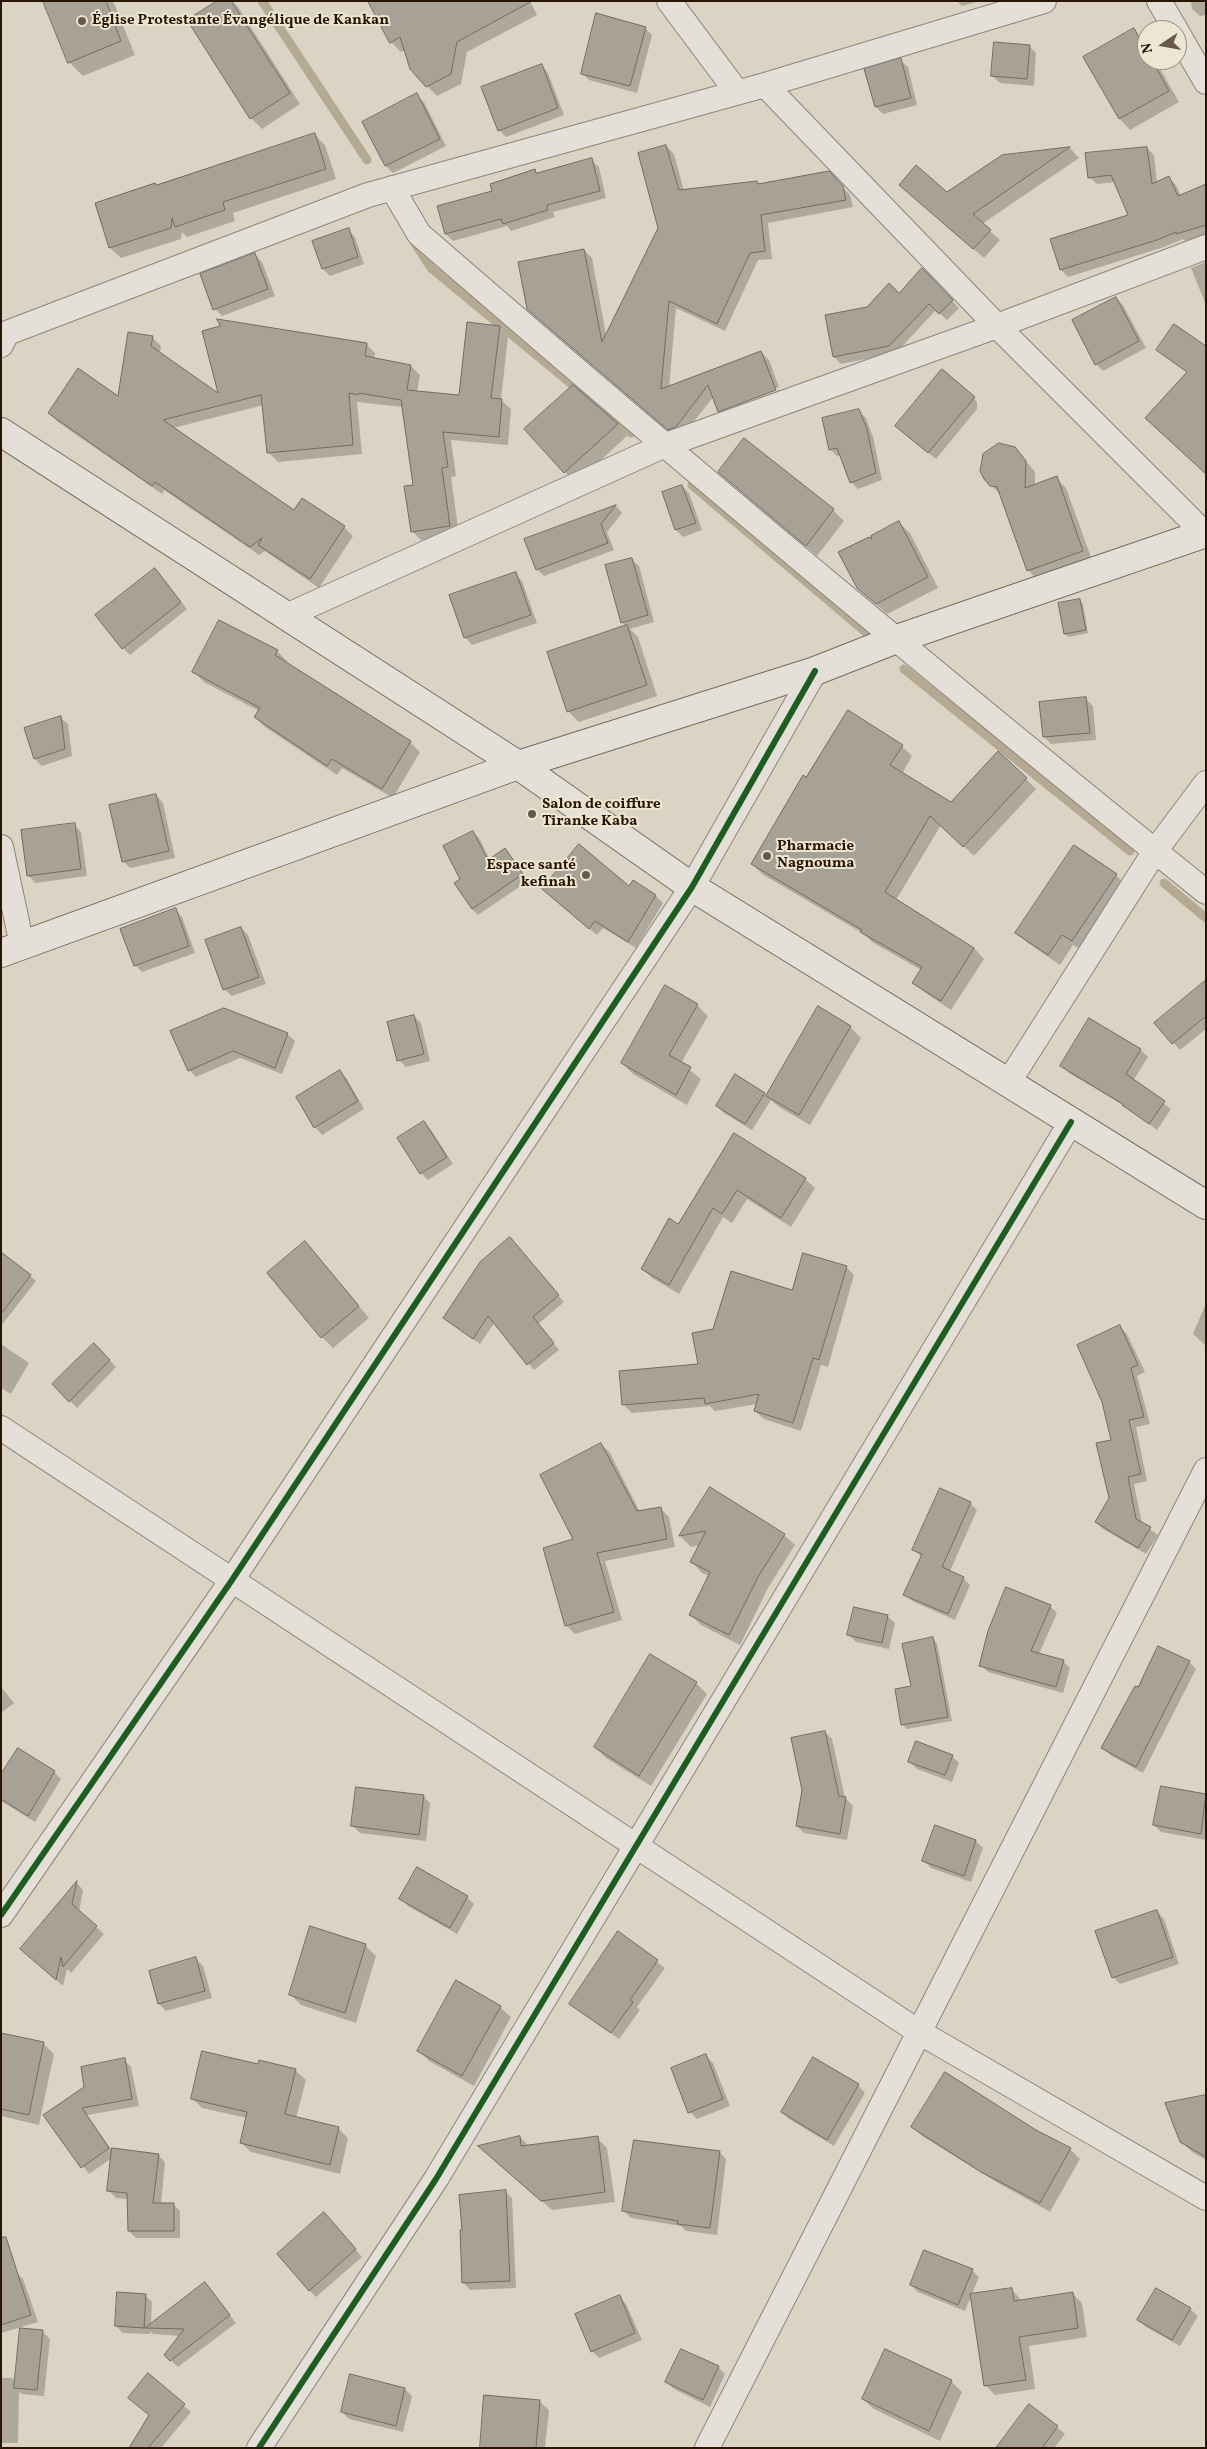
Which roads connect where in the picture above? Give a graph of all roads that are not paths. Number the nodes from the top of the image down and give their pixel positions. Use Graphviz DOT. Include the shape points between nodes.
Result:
graph roads {
  1 [pos="668,1"];
  2 [pos="1044,1"];
  3 [pos="1159,1"];
  4 [pos="1170,20"];
  5 [pos="1187,50"];
  6 [pos="1206,82"];
  7 [pos="765,85"];
  8 [pos="737,92"];
  9 [pos="392,188"];
  10 [pos="1206,247"];
  11 [pos="997,326"];
  12 [pos="1,345"];
  13 [pos="1,432"];
  14 [pos="664,446"];
  15 [pos="1205,534"];
  16 [pos="286,616"];
  17 [pos="894,640"];
  18 [pos="815,672"];
  19 [pos="518,765"];
  20 [pos="1206,783"];
  21 [pos="1,847"];
  22 [pos="1155,851"];
  23 [pos="692,887"];
  24 [pos="1206,892"];
  25 [pos="12,949"];
  26 [pos="1008,1083"];
  27 [pos="1071,1122"];
  28 [pos="1206,1205"];
  29 [pos="1,1428"];
  30 [pos="1206,1470"];
  31 [pos="232,1580"];
  32 [pos="636,1846"];
  33 [pos="1,1916"];
  34 [pos="919,2032"];
  35 [pos="1206,2198"];
  36 [pos="259,2448"];
  37 [pos="707,2448"];
  1 -- 8 [label="street"];
  2 -- 7 [label="street"];
  3 -- 4 [label="street"];
  5 -- 6 [label="street"];
  7 -- 8 [label="street"];
  7 -- 11 [label="street"];
  8 -- 9 [label="street"];
  9 -- 12 [label="street" via="7,333"];
  9 -- 14 [label="street" via="419,234"];
  10 -- 11 [label="street"];
  11 -- 14 [label="street"];
  11 -- 15 [label="street"];
  13 -- 16 [label="street"];
  14 -- 16 [label="street"];
  14 -- 17 [label="street"];
  15 -- 17 [label="street"];
  16 -- 19 [label="street"];
  17 -- 18 [label="street"];
  17 -- 22 [label="street"];
  18 -- 19 [label="street"];
  18 -- 23 [label="street"];
  19 -- 23 [label="street"];
  19 -- 25 [label="street"];
  20 -- 22 [label="street"];
  21 -- 25 [label="street"];
  22 -- 24 [label="street"];
  22 -- 26 [label="street"];
  23 -- 26 [label="street"];
  23 -- 31 [label="street"];
  26 -- 27 [label="street"];
  27 -- 28 [label="street"];
  27 -- 32 [label="street"];
  29 -- 31 [label="street"];
  30 -- 34 [label="street"];
  31 -- 32 [label="street"];
  31 -- 33 [label="street"];
  32 -- 34 [label="street"];
  32 -- 36 [label="street" via="436,2179"];
  34 -- 35 [label="street"];
  34 -- 37 [label="street"];
}
